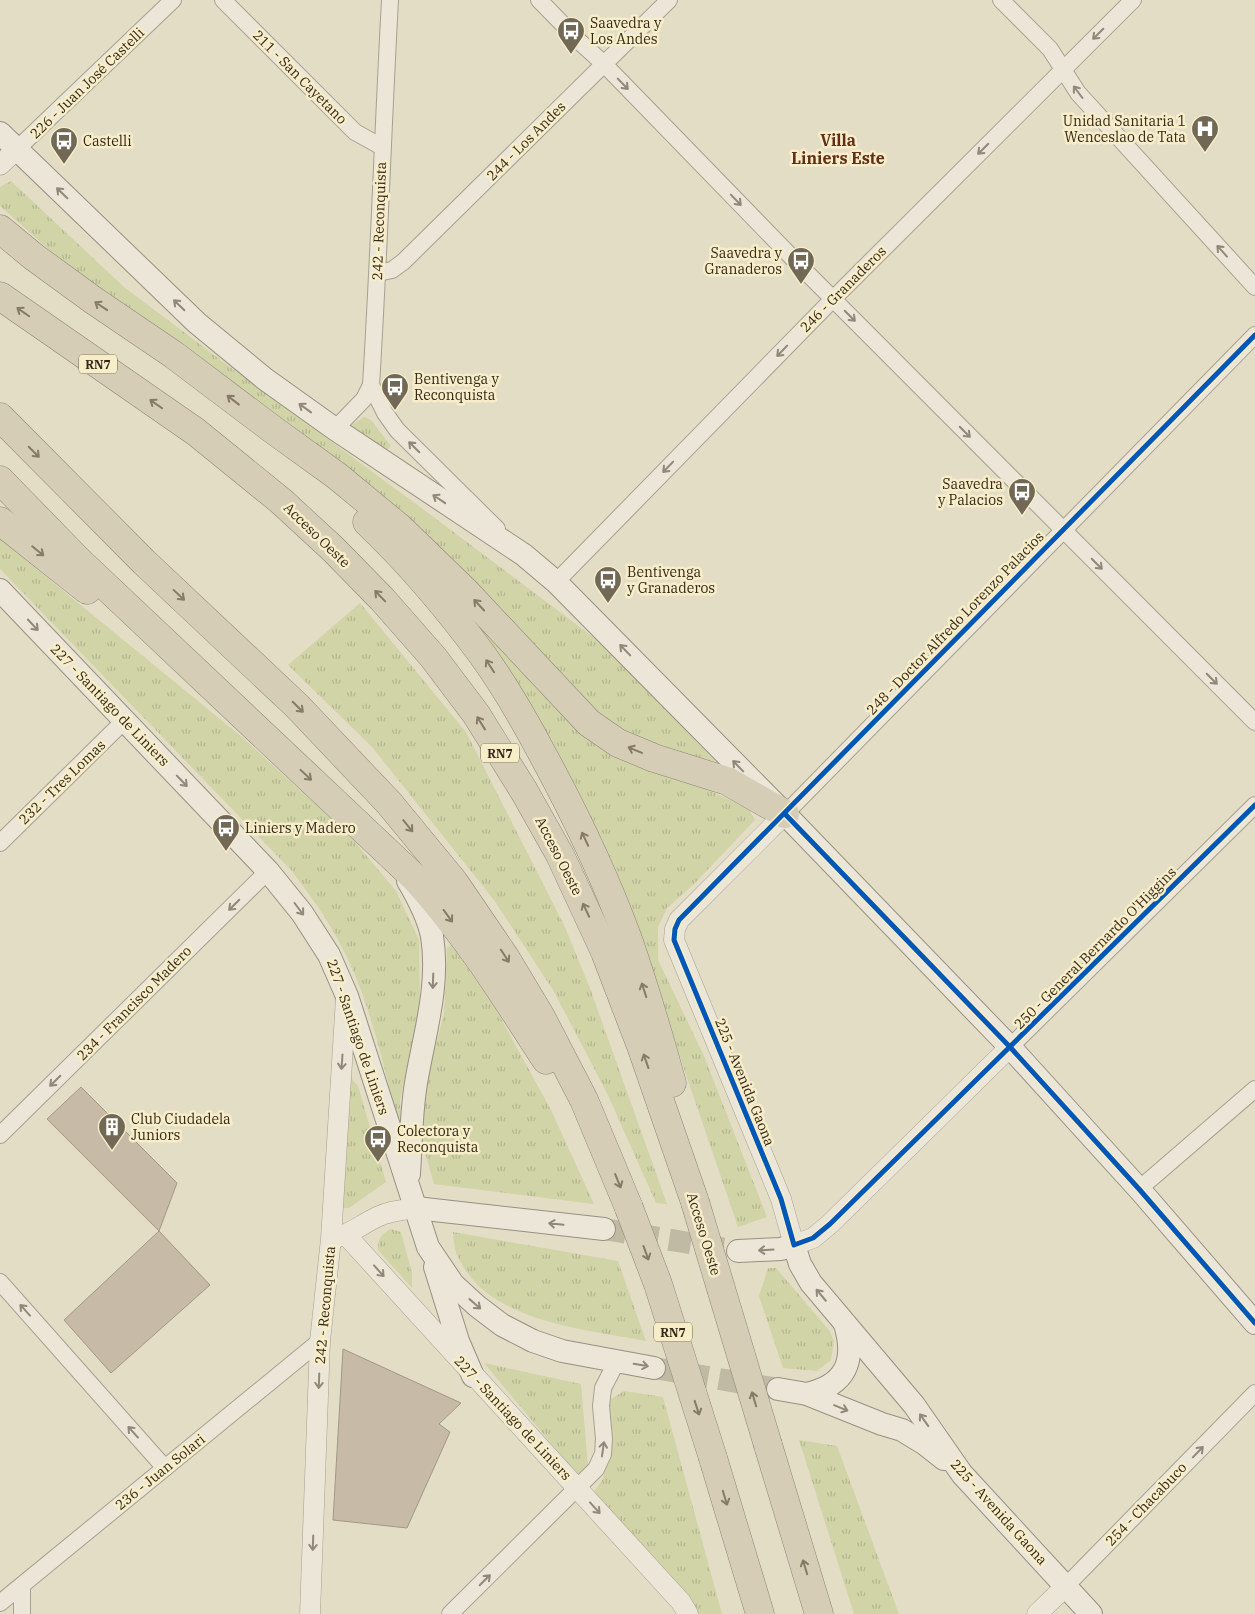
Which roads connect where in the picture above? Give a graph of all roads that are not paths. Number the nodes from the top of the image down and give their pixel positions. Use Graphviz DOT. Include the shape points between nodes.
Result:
graph roads {
  1 [pos="173,0"];
  2 [pos="223,0"];
  3 [pos="390,0"];
  4 [pos="539,0"];
  5 [pos="669,0"];
  6 [pos="1001,0"];
  7 [pos="1133,0"];
  8 [pos="603,64"];
  9 [pos="1063,70"];
  10 [pos="0,132"];
  11 [pos="382,147"];
  12 [pos="16,150"];
  13 [pos="0,165"];
  14 [pos="0,229"];
  15 [pos="378,273"];
  16 [pos="1255,287"];
  17 [pos="0,296"];
  18 [pos="833,299"];
  19 [pos="1255,335"];
  20 [pos="371,385"];
  21 [pos="0,417"];
  22 [pos="272,429"];
  23 [pos="334,429"];
  24 [pos="0,480"];
  25 [pos="0,521"];
  26 [pos="1062,530"];
  27 [pos="524,555"];
  28 [pos="556,582"];
  29 [pos="0,590"];
  30 [pos="124,721"];
  31 [pos="1255,722"];
  32 [pos="258,729"];
  33 [pos="1255,805"];
  34 [pos="785,814"];
  35 [pos="0,843"];
  36 [pos="391,855"];
  37 [pos="268,871"];
  38 [pos="675,929"];
  39 [pos="346,996"];
  40 [pos="1010,1047"];
  41 [pos="1255,1089"];
  42 [pos="0,1135"];
  43 [pos="607,1154"];
  44 [pos="680,1157"];
  45 [pos="409,1186"];
  46 [pos="1139,1189"];
  47 [pos="416,1208"];
  48 [pos="604,1229"];
  49 [pos="339,1237"];
  50 [pos="794,1245"];
  51 [pos="428,1247"];
  52 [pos="738,1251"];
  53 [pos="0,1282"];
  54 [pos="845,1323"];
  55 [pos="1255,1323"];
  56 [pos="320,1341"];
  57 [pos="617,1361"];
  58 [pos="654,1368"];
  59 [pos="473,1376"];
  60 [pos="778,1388"];
  61 [pos="807,1394"];
  62 [pos="1255,1394"];
  63 [pos="165,1468"];
  64 [pos="962,1474"];
  65 [pos="577,1489"];
  66 [pos="737,1538"];
  67 [pos="22,1586"];
  68 [pos="1066,1586"];
  69 [pos="0,1603"];
  70 [pos="22,1614"];
  71 [pos="310,1614"];
  72 [pos="450,1614"];
  73 [pos="688,1614"];
  74 [pos="744,1614"];
  75 [pos="760,1614"];
  76 [pos="819,1614"];
  77 [pos="1036,1614"];
  78 [pos="1091,1614"];
  1 -- 12 [label="street, 226 - Juan José Castelli"];
  2 -- 11 [label="street, 211 - San Cayetano" via="355,132"];
  3 -- 11 [label="street, 242 - Reconquista"];
  4 -- 8 [label="street"];
  5 -- 8 [label="street, 244 - Los Andes"];
  6 -- 9 [label="street" via="1050,49"];
  7 -- 9 [label="street, 246 - Granaderos, one-way"];
  8 -- 15 [label="street, 244 - Los Andes" via="403,262 392,270"];
  8 -- 18 [label="street, one-way"];
  16 -- 9 [label="street, one-way" via="1078,93"];
  9 -- 18 [label="street, 246 - Granaderos, one-way"];
  10 -- 12 [label="main road"];
  11 -- 15 [label="street, 242 - Reconquista"];
  12 -- 13 [label="street, 226 - Juan José Castelli"];
  23 -- 12 [label="main road, one-way" via="265,379 197,323"];
  22 -- 14 [label="highway, one-way" via="174,355 92,300"];
  15 -- 20 [label="street, 242 - Reconquista"];
  44 -- 17 [label="highway, Acceso Oeste / RN7, one-way" via="605,952 560,855 476,714 433,657 382,599 281,501 196,432"];
  18 -- 26 [label="street, one-way"];
  18 -- 28 [label="street, 246 - Granaderos, one-way"];
  19 -- 26 [label="street, 248 - Doctor Alfredo Lorenzo Palacios"];
  20 -- 23 [label="street, 242 - Reconquista" via="364,399"];
  27 -- 20 [label="street, one-way" via="397,430"];
  21 -- 43 [label="highway, RN7, one-way" via="144,562 297,706 389,803 454,882 505,957 584,1100"];
  34 -- 22 [label="highway, one-way" via="728,781 618,743 589,723 466,592 400,528 337,476"];
  44 -- 22 [label="highway, one-way" via="676,1099 628,941 561,788 517,706 476,646 389,543"];
  27 -- 23 [label="main road, one-way"];
  24 -- 32 [label="highway" via="80,561"];
  25 -- 32 [label="highway, one-way"];
  26 -- 31 [label="street, one-way"];
  26 -- 34 [label="street, 248 - Doctor Alfredo Lorenzo Palacios"];
  27 -- 28 [label="main road"];
  34 -- 28 [label="main road, one-way"];
  29 -- 30 [label="main road, 227 - Santiago de Liniers, one-way"];
  30 -- 35 [label="street, 232 - Tres Lomas"];
  30 -- 37 [label="main road, 227 - Santiago de Liniers, one-way"];
  32 -- 36 [label="highway, one-way"];
  33 -- 40 [label="street, 250 - General Bernardo O'Higgins"];
  34 -- 38 [label="street, 248 - Doctor Alfredo Lorenzo Palacios" via="679,920"];
  34 -- 40 [label="main road"];
  36 -- 43 [label="highway, one-way" via="438,903 476,955"];
  36 -- 45 [label="main road, one-way" via="424,911 432,936 434,961 432,1005 416,1085"];
  37 -- 39 [label="main road, 227 - Santiago de Liniers, one-way" via="330,955"];
  37 -- 42 [label="street, 234 - Francisco Madero, one-way"];
  38 -- 50 [label="street, 225 - Avenida Gaona" via="674,940 782,1199"];
  39 -- 45 [label="main road, 227 - Santiago de Liniers"];
  39 -- 49 [label="street, 242 - Reconquista, one-way"];
  40 -- 46 [label="main road"];
  40 -- 50 [label="street, 250 - General Bernardo O'Higgins" via="830,1224 813,1238"];
  41 -- 46 [label="street"];
  43 -- 66 [label="highway, RN7, one-way, bridge" via="658,1284"];
  76 -- 44 [label="highway, Acceso Oeste / RN7, one-way, bridge"];
  45 -- 47 [label="main road, 227 - Santiago de Liniers"];
  46 -- 55 [label="main road"];
  48 -- 47 [label="main road, one-way"];
  47 -- 49 [label="street" via="390,1212"];
  47 -- 51 [label="main road, 227 - Santiago de Liniers"];
  49 -- 56 [label="street, 242 - Reconquista"];
  49 -- 59 [label="street, 227 - Santiago de Liniers, one-way"];
  50 -- 52 [label="main road, 250 - General Bernardo O'Higgins, one-way" via="781,1249"];
  54 -- 50 [label="main road, 225 - Avenida Gaona, one-way" via="811,1283"];
  51 -- 57 [label="main road, 227 - Santiago de Liniers, one-way" via="453,1284 502,1326 562,1351"];
  51 -- 59 [label="main road"];
  63 -- 53 [label="street, one-way"];
  54 -- 61 [label="main road" via="850,1356 844,1370 835,1382"];
  64 -- 54 [label="main road, 225 - Avenida Gaona, one-way" via="914,1405"];
  56 -- 63 [label="street, 236 - Juan Solari"];
  56 -- 71 [label="street, 242 - Reconquista, one-way"];
  57 -- 58 [label="main road, 227 - Santiago de Liniers, one-way"];
  65 -- 57 [label="street, one-way" via="596,1469 603,1454 600,1406 603,1388"];
  59 -- 65 [label="street, 227 - Santiago de Liniers"];
  60 -- 61 [label="main road"];
  61 -- 64 [label="main road, one-way" via="902,1430"];
  68 -- 62 [label="street, 254 - Chacabuco, one-way"];
  63 -- 67 [label="street, 236 - Juan Solari"];
  64 -- 68 [label="main road, 225 - Avenida Gaona"];
  72 -- 65 [label="street, one-way"];
  65 -- 73 [label="street, 227 - Santiago de Liniers, one-way" via="681,1602"];
  66 -- 74 [label="highway"];
  66 -- 75 [label="highway, RN7"];
  67 -- 69 [label="street, 236 - Juan Solari"];
  67 -- 70 [label="street"];
  68 -- 77 [label="street, 254 - Chacabuco"];
  68 -- 78 [label="main road, 225 - Avenida Gaona"];
}
